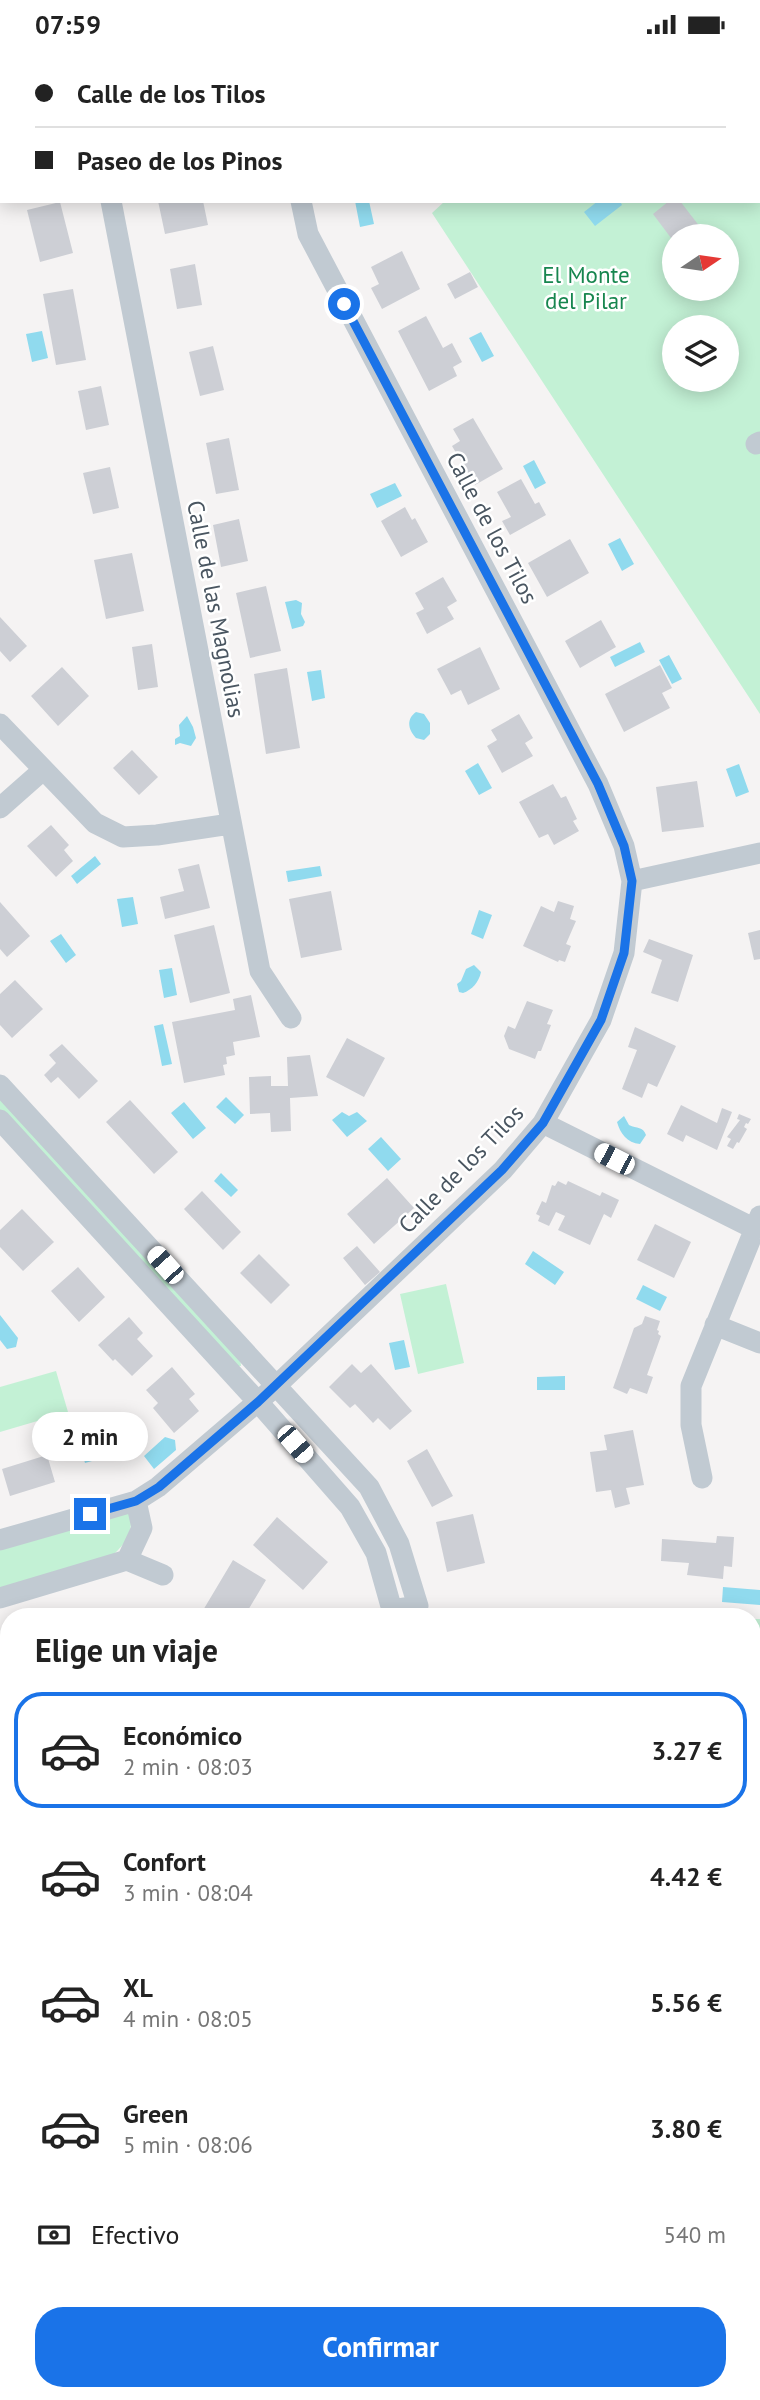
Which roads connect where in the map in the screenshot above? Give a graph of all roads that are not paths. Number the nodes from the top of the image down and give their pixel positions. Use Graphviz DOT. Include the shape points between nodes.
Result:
graph roads {
  1 [pos="111,203"];
  2 [pos="301,203"];
  3 [pos="0,724"];
  4 [pos="43,770"];
  5 [pos="0,808"];
  6 [pos="230,824"];
  7 [pos="760,853"];
  8 [pos="632,881"];
  9 [pos="291,1018"];
  10 [pos="0,1085"];
  11 [pos="0,1120"];
  12 [pos="543,1123"];
  13 [pos="758,1223"];
  14 [pos="715,1325"];
  15 [pos="760,1343"];
  16 [pos="276,1386"];
  17 [pos="258,1402"];
  18 [pos="702,1478"];
  19 [pos="136,1501"];
  20 [pos="0,1540"];
  21 [pos="127,1560"];
  22 [pos="163,1575"];
  23 [pos="0,1598"];
  24 [pos="391,1608"];
  25 [pos="405,1608"];
  1 -- 6 [label="street, Calle de las Magnolias"];
  2 -- 8 [label="street, Calle de los Tilos" via="314,247 598,784 624,846"];
  3 -- 4 [label="street"];
  4 -- 5 [label="street"];
  4 -- 6 [label="street" via="95,823 123,837"];
  6 -- 9 [label="street, Calle de las Magnolias" via="260,971"];
  7 -- 8 [label="street"];
  8 -- 12 [label="street, Calle de los Tilos" via="624,953 601,1020"];
  10 -- 16 [label="street"];
  11 -- 17 [label="street"];
  12 -- 13 [label="street"];
  12 -- 16 [label="street, Calle de los Tilos" via="502,1170"];
  13 -- 14 [label="street"];
  14 -- 15 [label="street"];
  14 -- 18 [label="street" via="691,1385 691,1425"];
  16 -- 17 [label="street, Calle de los Tilos"];
  16 -- 25 [label="street" via="369,1487 399,1543 418,1606"];
  17 -- 19 [label="street, Calle de los Tilos" via="159,1487"];
  17 -- 24 [label="street" via="350,1507 376,1553"];
  19 -- 20 [label="street, Calle de los Tilos"];
  19 -- 21 [label="street" via="142,1528"];
  21 -- 22 [label="street"];
  21 -- 23 [label="street"];
}
